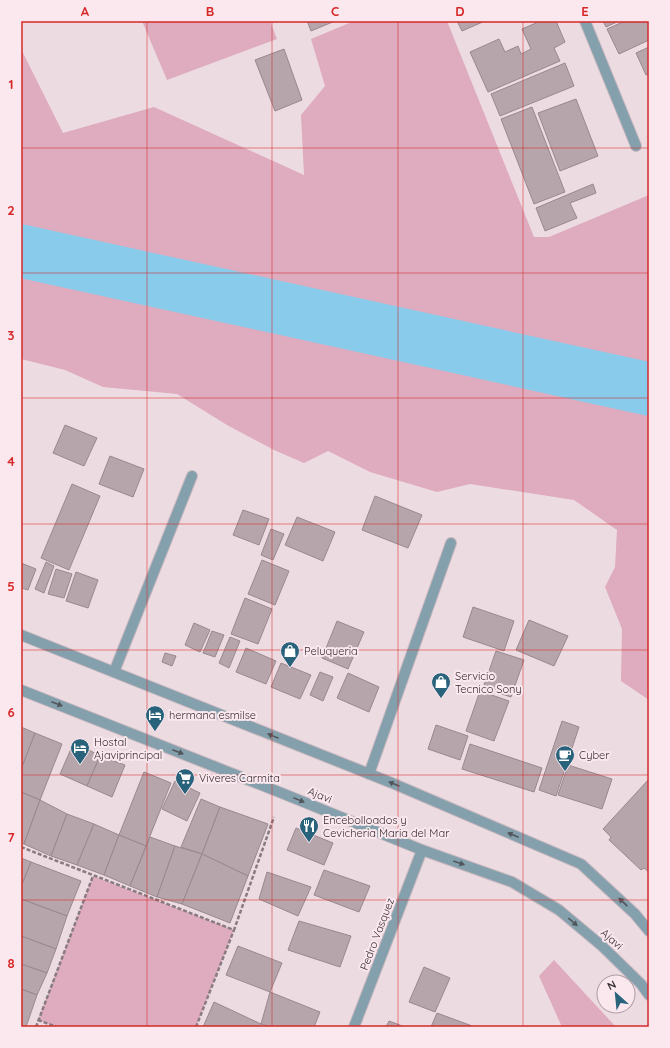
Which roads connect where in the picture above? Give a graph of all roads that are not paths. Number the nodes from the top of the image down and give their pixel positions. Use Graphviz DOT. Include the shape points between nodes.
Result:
graph roads {
  1 [pos="585,21"];
  2 [pos="636,146"];
  3 [pos="192,476"];
  4 [pos="451,543"];
  5 [pos="21,635"];
  6 [pos="114,672"];
  7 [pos="21,690"];
  8 [pos="369,774"];
  9 [pos="422,850"];
  10 [pos="649,931"];
  11 [pos="649,995"];
  12 [pos="354,1027"];
  1 -- 2 [label="street"];
  3 -- 6 [label="street"];
  4 -- 8 [label="street"];
  5 -- 6 [label="street"];
  8 -- 6 [label="street, one-way"];
  7 -- 9 [label="street, Ajavi, one-way"];
  10 -- 8 [label="street, one-way" via="636,914 581,864"];
  9 -- 11 [label="street, Ajavi, one-way" via="512,882 559,910 602,946"];
  9 -- 12 [label="street, Pedro Vasquez"];
}
